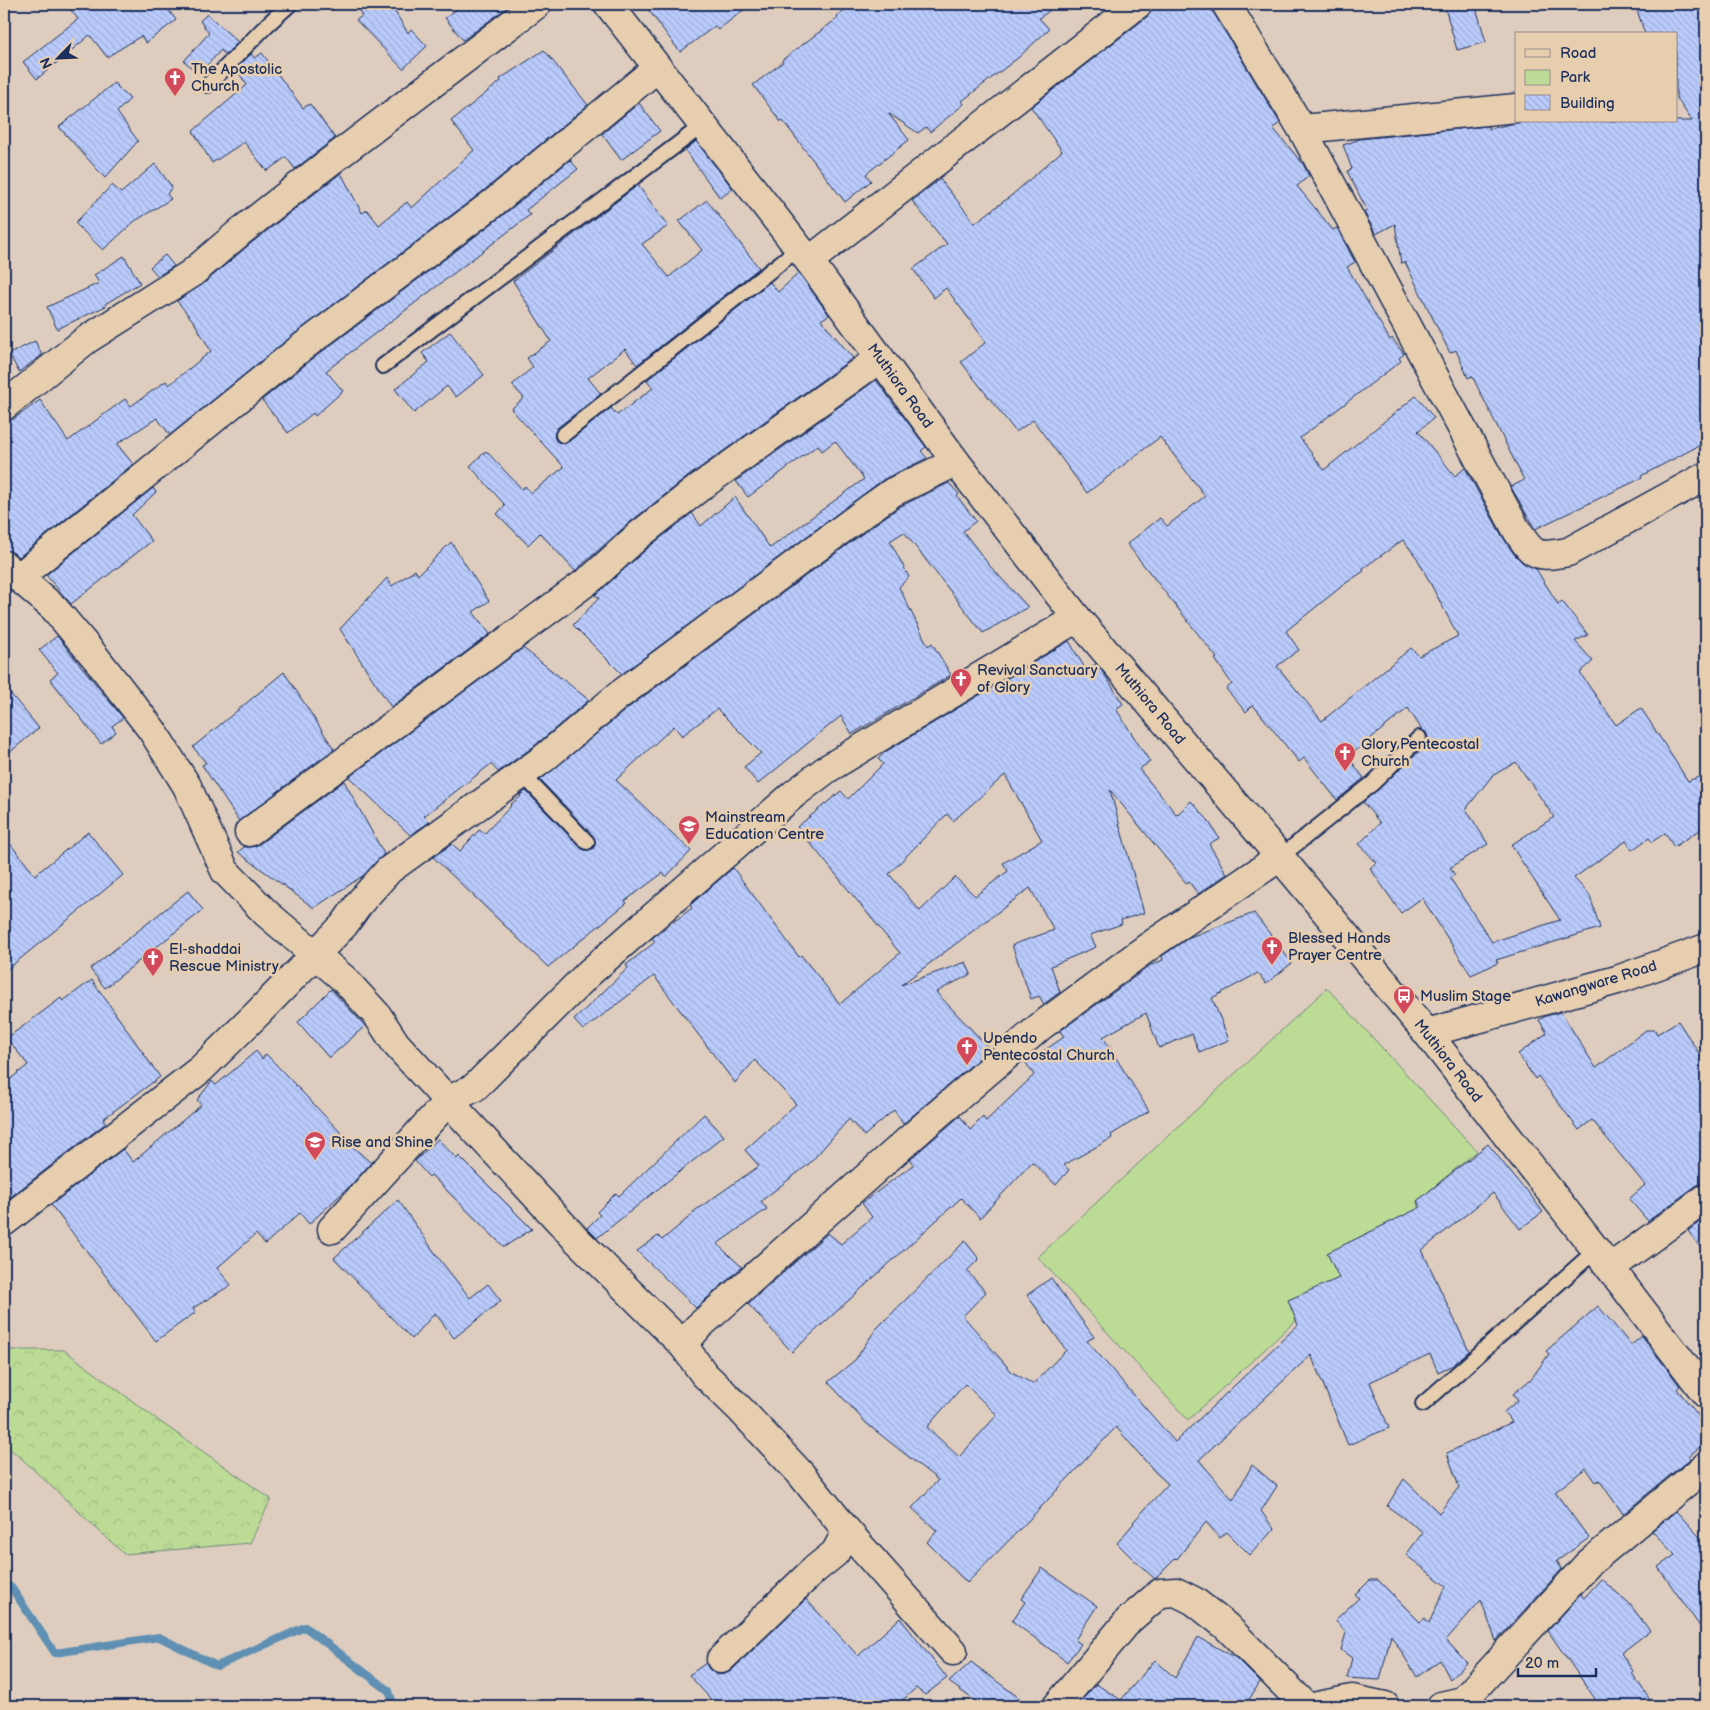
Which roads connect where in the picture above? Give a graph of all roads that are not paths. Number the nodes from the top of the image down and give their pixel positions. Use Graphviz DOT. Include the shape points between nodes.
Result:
graph roads {
  1 [pos="290,4"];
  2 [pos="537,4"];
  3 [pos="608,4"];
  4 [pos="1138,4"];
  5 [pos="1226,4"];
  6 [pos="658,68"];
  7 [pos="208,85"];
  8 [pos="1515,108"];
  9 [pos="703,125"];
  10 [pos="1302,129"];
  11 [pos="804,254"];
  12 [pos="880,358"];
  13 [pos="383,366"];
  14 [pos="4,406"];
  15 [pos="563,435"];
  16 [pos="956,462"];
  17 [pos="1706,476"];
  18 [pos="11,571"];
  19 [pos="1077,618"];
  20 [pos="1419,738"];
  21 [pos="522,774"];
  22 [pos="249,832"];
  23 [pos="587,842"];
  24 [pos="1280,857"];
  25 [pos="1706,948"];
  26 [pos="316,955"];
  27 [pos="1427,1033"];
  28 [pos="448,1101"];
  29 [pos="1706,1198"];
  30 [pos="4,1222"];
  31 [pos="332,1229"];
  32 [pos="1603,1259"];
  33 [pos="683,1345"];
  34 [pos="1706,1394"];
  35 [pos="1422,1404"];
  36 [pos="1706,1466"];
  37 [pos="847,1531"];
  38 [pos="953,1650"];
  39 [pos="721,1659"];
  40 [pos="1457,1704"];
  41 [pos="1057,1706"];
  42 [pos="1306,1706"];
  43 [pos="1318,1706"];
  44 [pos="1385,1706"];
  1 -- 7 [label="lane"];
  2 -- 14 [label="street" via="240,232 192,273 86,340"];
  3 -- 6 [label="street, Muthiora Road"];
  4 -- 11 [label="street"];
  5 -- 10 [label="street"];
  6 -- 9 [label="street, Muthiora Road"];
  6 -- 18 [label="street" via="492,204"];
  8 -- 10 [label="street"];
  9 -- 11 [label="street, Muthiora Road"];
  9 -- 13 [label="lane"];
  10 -- 17 [label="street" via="1527,547 1546,556 1568,552"];
  11 -- 12 [label="street, Muthiora Road"];
  11 -- 15 [label="lane"];
  12 -- 16 [label="street, Muthiora Road"];
  12 -- 22 [label="street" via="700,487 639,535 593,577"];
  16 -- 19 [label="street, Muthiora Road"];
  16 -- 21 [label="street" via="900,488 869,508 618,696"];
  18 -- 26 [label="street" via="54,608 152,730 187,786 225,871 266,913"];
  19 -- 24 [label="street, Muthiora Road"];
  19 -- 28 [label="street" via="827,768 588,973 475,1087"];
  20 -- 24 [label="lane" via="1373,783"];
  21 -- 23 [label="lane"];
  21 -- 26 [label="street" via="389,870"];
  24 -- 27 [label="street, Muthiora Road"];
  24 -- 33 [label="street" via="1148,947 1041,1026 698,1327"];
  25 -- 27 [label="street, Kawangware Road" via="1617,980"];
  26 -- 28 [label="street" via="344,979 377,1015 396,1044"];
  26 -- 30 [label="street" via="201,1069"];
  27 -- 32 [label="street, Muthiora Road"];
  28 -- 31 [label="street"];
  28 -- 33 [label="street" via="576,1239"];
  29 -- 32 [label="street"];
  32 -- 34 [label="street, Muthiora Road"];
  32 -- 35 [label="lane"];
  33 -- 37 [label="street" via="704,1374 800,1473"];
  36 -- 40 [label="street" via="1588,1564"];
  37 -- 38 [label="street"];
  37 -- 39 [label="street" via="835,1552"];
  41 -- 42 [label="street" via="1128,1620 1160,1593 1176,1592 1194,1601 1226,1626"];
  43 -- 44 [label="street" via="1352,1699"];
}
